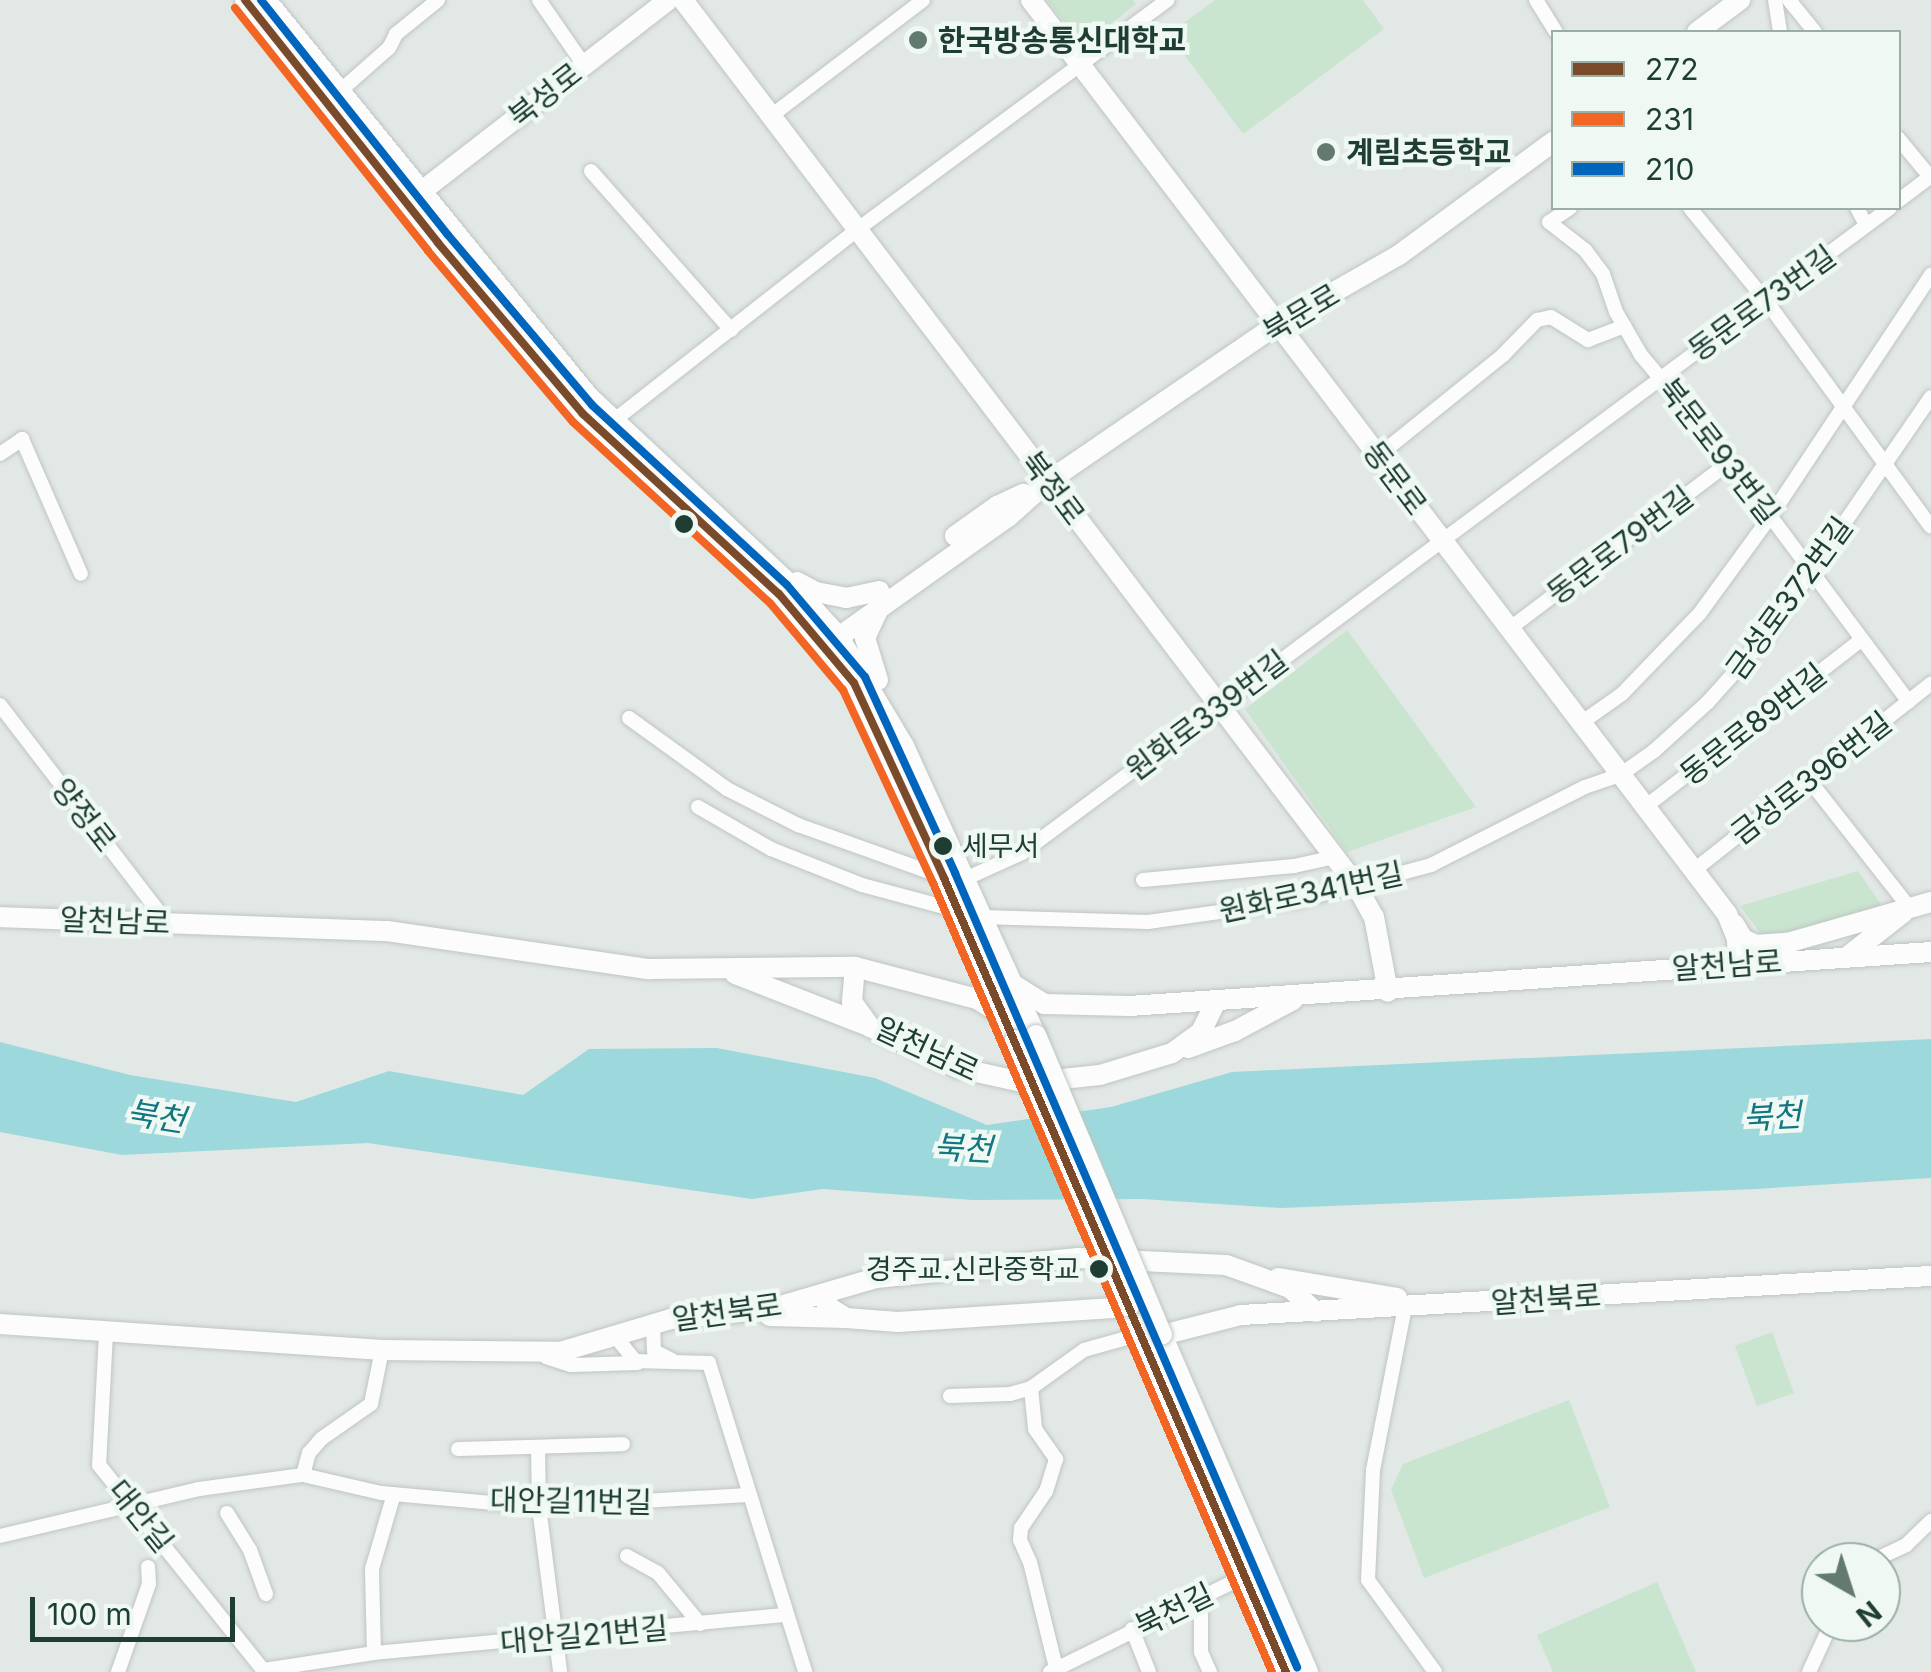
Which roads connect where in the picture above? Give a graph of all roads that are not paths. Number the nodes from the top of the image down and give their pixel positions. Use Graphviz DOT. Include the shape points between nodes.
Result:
graph roads {
  1 [pos="244,0"];
  2 [pos="266,0"];
  3 [pos="438,0"];
  4 [pos="539,0"];
  5 [pos="668,0"];
  6 [pos="683,0"];
  7 [pos="923,0"];
  8 [pos="1031,0"];
  9 [pos="1167,0"];
  10 [pos="1536,0"];
  11 [pos="1740,0"];
  12 [pos="1775,0"];
  13 [pos="1789,0"];
  14 [pos="1555,30"];
  15 [pos="1700,30"];
  16 [pos="1780,30"];
  17 [pos="1813,30"];
  18 [pos="1080,64"];
  19 [pos="584,65"];
  20 [pos="340,91"];
  21 [pos="770,116"];
  22 [pos="1901,142"];
  23 [pos="1551,143"];
  24 [pos="591,171"];
  25 [pos="1930,178"];
  26 [pos="422,191"];
  27 [pos="1901,199"];
  28 [pos="1567,210"];
  29 [pos="1692,210"];
  30 [pos="1858,210"];
  31 [pos="1887,210"];
  32 [pos="1866,226"];
  33 [pos="858,229"];
  34 [pos="1931,275"];
  35 [pos="1766,302"];
  36 [pos="1278,324"];
  37 [pos="1624,326"];
  38 [pos="731,330"];
  39 [pos="1661,377"];
  40 [pos="1931,397"];
  41 [pos="1844,408"];
  42 [pos="612,422"];
  43 [pos="0,454"];
  44 [pos="1378,456"];
  45 [pos="1730,462"];
  46 [pos="1884,464"];
  47 [pos="1047,482"];
  48 [pos="1770,517"];
  49 [pos="1931,527"];
  50 [pos="1441,539"];
  51 [pos="1811,571"];
  52 [pos="81,574"];
  53 [pos="785,580"];
  54 [pos="881,597"];
  55 [pos="1509,629"];
  56 [pos="828,637"];
  57 [pos="1861,640"];
  58 [pos="1930,687"];
  59 [pos="1908,702"];
  60 [pos="0,706"];
  61 [pos="883,706"];
  62 [pos="1220,706"];
  63 [pos="630,718"];
  64 [pos="1580,722"];
  65 [pos="1620,775"];
  66 [pos="1809,780"];
  67 [pos="698,807"];
  68 [pos="1645,808"];
  69 [pos="1335,857"];
  70 [pos="1693,870"];
  71 [pos="954,878"];
  72 [pos="1143,880"];
  73 [pos="1356,885"];
  74 [pos="1931,902"];
  75 [pos="1909,907"];
  76 [pos="959,911"];
  77 [pos="1728,914"];
  78 [pos="981,916"];
  79 [pos="0,917"];
  80 [pos="168,924"];
  81 [pos="1931,952"];
  82 [pos="1845,958"];
  83 [pos="1738,964"];
  84 [pos="855,967"];
  85 [pos="724,970"];
  86 [pos="989,980"];
  87 [pos="1388,992"];
  88 [pos="1304,996"];
  89 [pos="976,999"];
  90 [pos="1216,1001"];
  91 [pos="1005,1016"];
  92 [pos="1030,1024"];
  93 [pos="870,1027"];
  94 [pos="1172,1053"];
  95 [pos="1931,1276"];
  96 [pos="1266,1277"];
  97 [pos="864,1282"];
  98 [pos="822,1296"];
  99 [pos="1446,1305"];
  100 [pos="1129,1307"];
  101 [pos="1405,1308"];
  102 [pos="738,1312"];
  103 [pos="1316,1312"];
  104 [pos="1250,1314"];
  105 [pos="856,1319"];
  106 [pos="0,1324"];
  107 [pos="653,1324"];
  108 [pos="106,1332"];
  109 [pos="1152,1334"];
  110 [pos="615,1336"];
  111 [pos="382,1350"];
  112 [pos="536,1353"];
  113 [pos="646,1362"];
  114 [pos="677,1362"];
  115 [pos="1031,1388"];
  116 [pos="950,1396"];
  117 [pos="622,1444"];
  118 [pos="538,1448"];
  119 [pos="458,1449"];
  120 [pos="303,1475"];
  121 [pos="394,1494"];
  122 [pos="748,1495"];
  123 [pos="134,1506"];
  124 [pos="539,1507"];
  125 [pos="227,1513"];
  126 [pos="1931,1521"];
  127 [pos="0,1536"];
  128 [pos="1901,1547"];
  129 [pos="628,1556"];
  130 [pos="148,1567"];
  131 [pos="1254,1571"];
  132 [pos="266,1594"];
  133 [pos="1192,1600"];
  134 [pos="785,1615"];
  135 [pos="700,1624"];
  136 [pos="1132,1629"];
  137 [pos="555,1638"];
  138 [pos="1823,1642"];
  139 [pos="374,1654"];
  140 [pos="1282,1667"];
  141 [pos="1053,1670"];
  142 [pos="264,1671"];
  143 [pos="118,1672"];
  144 [pos="560,1672"];
  145 [pos="805,1672"];
  146 [pos="1150,1672"];
  147 [pos="1210,1672"];
  148 [pos="1308,1672"];
  149 [pos="1436,1672"];
  150 [pos="1810,1672"];
  1 -- 56 [label="street" via="583,414"];
  2 -- 20 [label="street"];
  3 -- 20 [label="street"];
  4 -- 19 [label="street"];
  5 -- 19 [label="street, 북성로"];
  6 -- 21 [label="street, 북정로"];
  7 -- 21 [label="street"];
  8 -- 18 [label="street, 동문로"];
  9 -- 18 [label="street"];
  10 -- 14 [label="street"];
  11 -- 15 [label="street"];
  12 -- 16 [label="street"];
  13 -- 17 [label="street"];
  18 -- 33 [label="street"];
  18 -- 36 [label="street, 동문로"];
  19 -- 26 [label="street, 북성로"];
  20 -- 26 [label="street"];
  21 -- 33 [label="street, 북정로"];
  22 -- 25 [label="street"];
  23 -- 36 [label="street, 북문로" via="1399,255"];
  24 -- 38 [label="street"];
  25 -- 27 [label="street"];
  26 -- 42 [label="street"];
  28 -- 37 [label="street, 북문로93번길" via="1550,222 1594,262"];
  29 -- 35 [label="street"];
  30 -- 32 [label="street"];
  31 -- 32 [label="street, 동문로73번길"];
  32 -- 35 [label="street, 동문로73번길"];
  33 -- 38 [label="street"];
  33 -- 47 [label="street, 북정로"];
  34 -- 41 [label="street"];
  35 -- 39 [label="street, 동문로73번길"];
  35 -- 41 [label="street"];
  36 -- 44 [label="street, 동문로"];
  36 -- 47 [label="street, 북문로"];
  37 -- 39 [label="street, 북문로93번길"];
  37 -- 44 [label="street" via="1588,340 1550,317 1537,320"];
  38 -- 42 [label="street"];
  39 -- 45 [label="street, 북문로93번길"];
  39 -- 50 [label="street, 동문로73번길"];
  40 -- 46 [label="street, 금성로372번길"];
  41 -- 46 [label="street"];
  41 -- 48 [label="street"];
  42 -- 53 [label="street"];
  43 -- 52 [label="street" via="22,439"];
  44 -- 50 [label="street, 동문로"];
  45 -- 48 [label="street, 북문로93번길"];
  45 -- 55 [label="street, 동문로79번길"];
  46 -- 49 [label="street"];
  46 -- 51 [label="street, 금성로372번길"];
  47 -- 54 [label="street, 북문로" via="1008,517"];
  47 -- 62 [label="street, 북정로"];
  48 -- 51 [label="street, 북문로93번길"];
  48 -- 64 [label="street" via="1672,645 1622,694"];
  50 -- 55 [label="street, 동문로"];
  50 -- 62 [label="street, 원화로339번길"];
  51 -- 57 [label="street, 북문로93번길"];
  51 -- 65 [label="street, 금성로372번길" via="1735,674 1654,752"];
  53 -- 54 [label="street" via="846,598"];
  53 -- 56 [label="street"];
  54 -- 56 [label="street, 북문로"];
  54 -- 61 [label="street" via="865,638"];
  55 -- 64 [label="street, 동문로"];
  56 -- 61 [label="street"];
  56 -- 71 [label="street"];
  57 -- 59 [label="street, 북문로93번길"];
  57 -- 68 [label="street, 동문로89번길"];
  58 -- 59 [label="street, 금성로396번길"];
  59 -- 66 [label="street, 금성로396번길"];
  60 -- 80 [label="street, 양정로"];
  61 -- 71 [label="street"];
  62 -- 69 [label="street, 북정로"];
  62 -- 71 [label="street, 원화로339번길" via="1022,853"];
  63 -- 71 [label="street" via="727,789 798,825"];
  64 -- 65 [label="street, 동문로"];
  65 -- 68 [label="street, 동문로"];
  65 -- 73 [label="street, 원화로341번길" via="1430,865"];
  66 -- 70 [label="street, 금성로396번길"];
  66 -- 75 [label="street"];
  67 -- 76 [label="street" via="772,849 862,885"];
  68 -- 70 [label="street, 동문로"];
  69 -- 72 [label="street"];
  69 -- 73 [label="street, 북정로"];
  70 -- 77 [label="street, 동문로"];
  71 -- 76 [label="street"];
  71 -- 78 [label="street"];
  73 -- 78 [label="street, 원화로341번길" via="1297,901 1148,922"];
  73 -- 87 [label="street, 북정로" via="1374,917"];
  74 -- 75 [label="street"];
  75 -- 77 [label="street" via="1787,943 1756,945 1743,939"];
  75 -- 82 [label="street"];
  76 -- 86 [label="street"];
  77 -- 83 [label="street, 동문로"];
  78 -- 92 [label="street"];
  79 -- 80 [label="street, 알천남로"];
  80 -- 85 [label="street, 알천남로" via="387,931 604,965"];
  81 -- 82 [label="street, 알천남로"];
  82 -- 83 [label="street, 알천남로"];
  83 -- 87 [label="street, 알천남로"];
  84 -- 85 [label="street, 알천남로"];
  84 -- 89 [label="street"];
  84 -- 93 [label="street, 알천남로" via="852,1002"];
  85 -- 93 [label="street"];
  86 -- 89 [label="street"];
  86 -- 91 [label="street"];
  87 -- 88 [label="street, 알천남로"];
  88 -- 90 [label="street, 알천남로"];
  88 -- 94 [label="street" via="1220,1038"];
  89 -- 91 [label="street"];
  90 -- 92 [label="street" via="1128,1006"];
  90 -- 94 [label="street, 알천남로" via="1201,1032"];
  91 -- 92 [label="street"];
  92 -- 100 [label="street, bridge"];
  92 -- 109 [label="street, bridge"];
  93 -- 94 [label="street, 알천남로" via="958,1068 1026,1083 1100,1075"];
  95 -- 99 [label="street, 알천북로"];
  96 -- 97 [label="street" via="1226,1265 1078,1258"];
  96 -- 99 [label="street"];
  96 -- 103 [label="street"];
  96 -- 104 [label="street" via="1267,1303"];
  97 -- 98 [label="street"];
  97 -- 105 [label="street"];
  98 -- 102 [label="street, 알천북로"];
  98 -- 105 [label="street, 알천북로" via="830,1308"];
  99 -- 101 [label="street, 알천북로"];
  100 -- 105 [label="street" via="1000,1318"];
  100 -- 109 [label="street"];
  101 -- 103 [label="street, 알천북로"];
  101 -- 149 [label="street" via="1373,1470 1368,1580"];
  102 -- 105 [label="street"];
  102 -- 107 [label="street, 알천북로"];
  103 -- 104 [label="street, 알천북로"];
  104 -- 109 [label="street, 알천북로"];
  106 -- 108 [label="street, 알천북로"];
  107 -- 110 [label="street, 알천북로"];
  107 -- 114 [label="street" via="654,1350"];
  108 -- 111 [label="street, 알천북로"];
  108 -- 123 [label="street, 대안길" via="99,1466"];
  109 -- 115 [label="street" via="1084,1350"];
  109 -- 131 [label="street"];
  110 -- 112 [label="street, 알천북로"];
  110 -- 113 [label="street, 알천북로" via="625,1354"];
  111 -- 112 [label="street, 알천북로"];
  111 -- 120 [label="street" via="372,1404 320,1439"];
  112 -- 113 [label="street" via="571,1365"];
  113 -- 114 [label="street, 알천북로"];
  114 -- 122 [label="street, 알천북로" via="709,1363"];
  115 -- 116 [label="street"];
  115 -- 141 [label="street" via="1036,1430 1056,1459 1020,1540"];
  117 -- 118 [label="street"];
  118 -- 119 [label="street"];
  118 -- 124 [label="street"];
  120 -- 121 [label="street, 대안길11번길"];
  120 -- 123 [label="street, 대안길11번길"];
  121 -- 124 [label="street, 대안길11번길"];
  121 -- 139 [label="street" via="372,1570"];
  122 -- 124 [label="street, 대안길11번길"];
  122 -- 134 [label="street, 알천북로"];
  123 -- 127 [label="street"];
  123 -- 142 [label="street, 대안길"];
  124 -- 137 [label="street"];
  125 -- 132 [label="street"];
  126 -- 128 [label="street"];
  129 -- 135 [label="street" via="658,1573"];
  130 -- 143 [label="street" via="149,1584"];
  131 -- 133 [label="street, 북천길"];
  131 -- 140 [label="street"];
  131 -- 148 [label="street"];
  133 -- 136 [label="street, 북천길"];
  133 -- 147 [label="street"];
  134 -- 135 [label="street, 대안길21번길"];
  134 -- 145 [label="street, 알천북로"];
  135 -- 137 [label="street, 대안길21번길"];
  136 -- 141 [label="street, 북천길"];
  136 -- 146 [label="street"];
  137 -- 139 [label="street, 대안길21번길"];
  137 -- 144 [label="street"];
  138 -- 150 [label="street"];
  139 -- 142 [label="street, 대안길21번길"];
}
